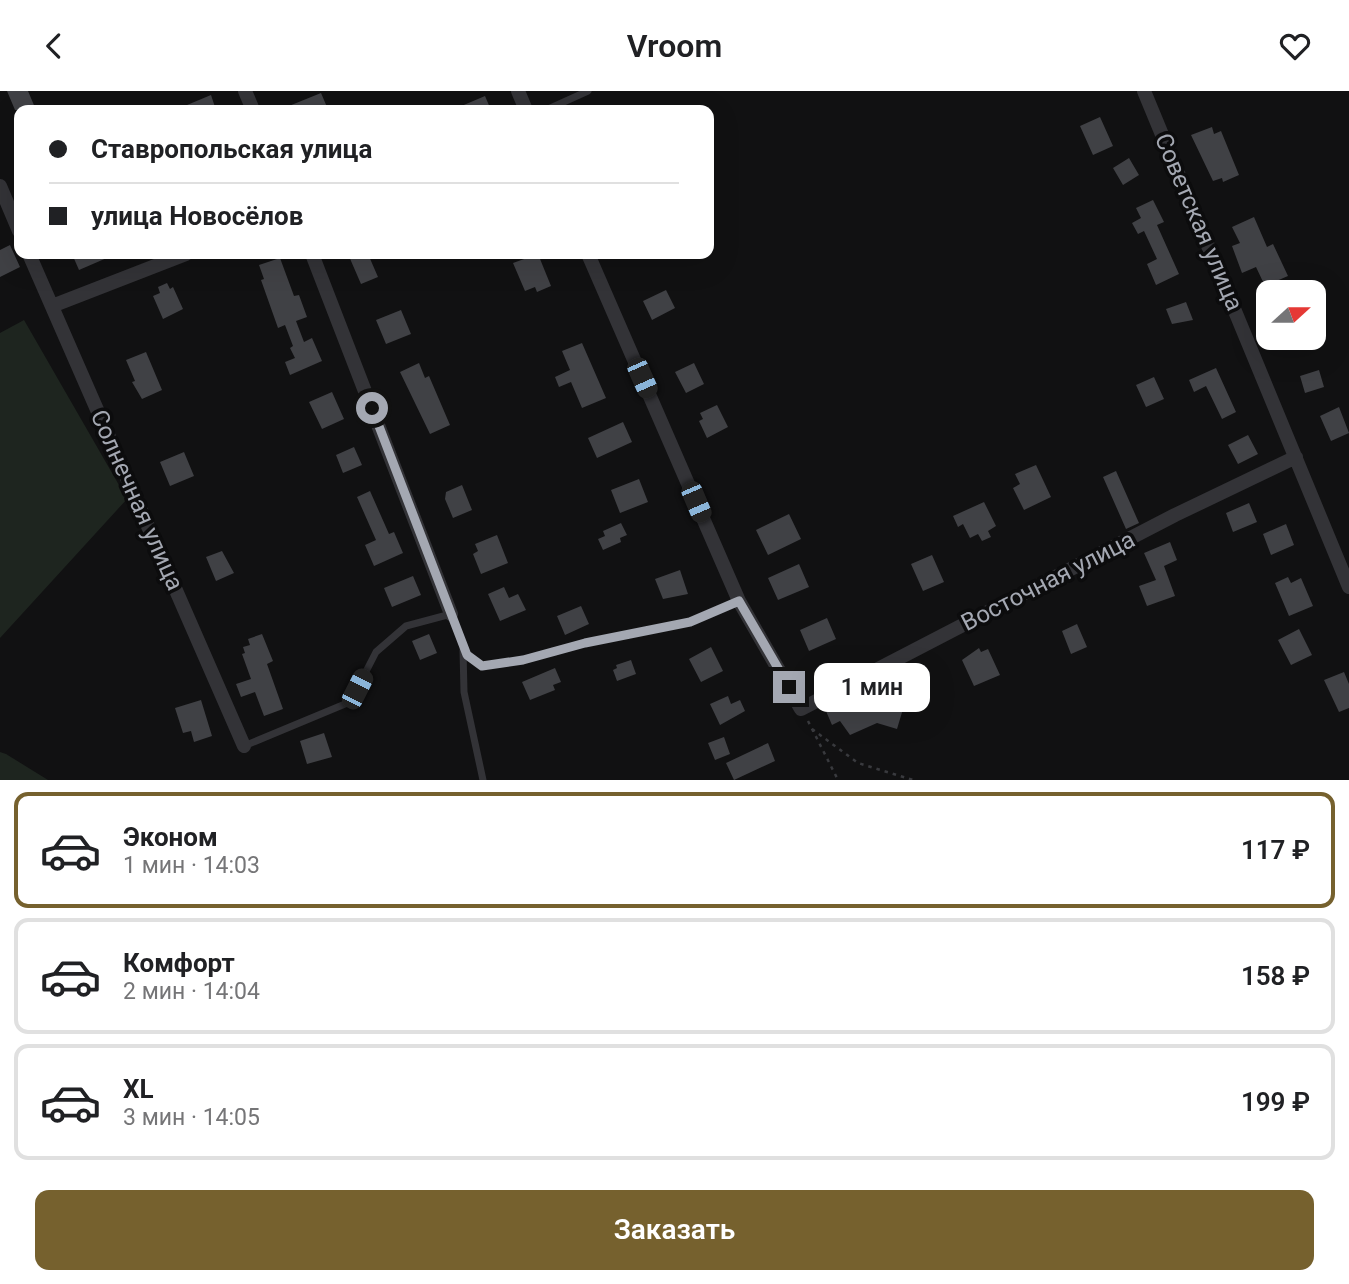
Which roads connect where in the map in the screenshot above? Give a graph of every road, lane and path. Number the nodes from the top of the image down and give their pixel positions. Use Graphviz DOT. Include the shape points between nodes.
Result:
graph roads {
  1 [pos="588,91"];
  2 [pos="1144,91"];
  3 [pos="557,105"];
  4 [pos="0,186"];
  5 [pos="14,219"];
  6 [pos="31,259"];
  7 [pos="173,259"];
  8 [pos="314,259"];
  9 [pos="590,259"];
  10 [pos="52,306"];
  11 [pos="1296,457"];
  12 [pos="1349,587"];
  13 [pos="739,601"];
  14 [pos="452,614"];
  15 [pos="463,642"];
  16 [pos="801,709"];
  17 [pos="812,729"];
  18 [pos="244,745"];
  19 [pos="483,780"];
  20 [pos="838,780"];
  21 [pos="913,780"];
  1 -- 3 [label="lane"];
  2 -- 11 [label="street, Советская улица"];
  4 -- 5 [label="street"];
  6 -- 10 [label="street, Солнечная улица"];
  7 -- 10 [label="street"];
  8 -- 14 [label="street"];
  9 -- 13 [label="street"];
  10 -- 18 [label="street, Солнечная улица"];
  11 -- 12 [label="street, Советская улица"];
  11 -- 16 [label="street, Восточная улица"];
  13 -- 15 [label="lane" via="690,622 523,660 482,666 467,655"];
  13 -- 16 [label="street"];
  14 -- 15 [label="lane"];
  14 -- 18 [label="lane" via="406,627 376,652 345,704"];
  15 -- 19 [label="lane" via="464,692"];
  16 -- 17 [label="path"];
  17 -- 20 [label="path"];
  17 -- 21 [label="path" via="858,763"];
}
